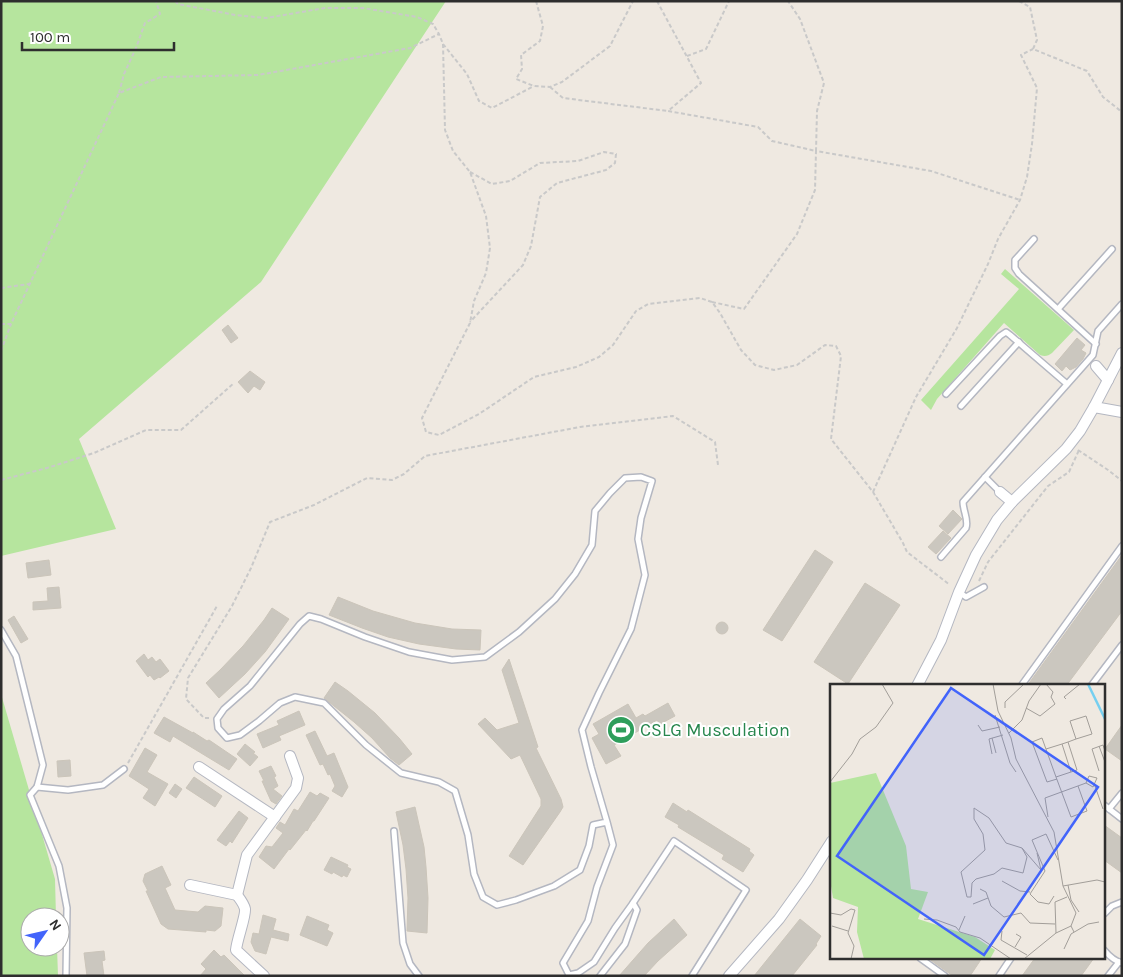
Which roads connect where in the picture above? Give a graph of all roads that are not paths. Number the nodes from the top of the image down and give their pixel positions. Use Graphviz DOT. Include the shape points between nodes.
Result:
graph roads {
  1 [pos="1034,239"];
  2 [pos="1112,249"];
  3 [pos="1122,304"];
  4 [pos="1058,309"];
  5 [pos="1019,342"];
  6 [pos="1096,344"];
  7 [pos="1122,353"];
  8 [pos="1093,362"];
  9 [pos="1108,380"];
  10 [pos="1067,384"];
  11 [pos="946,394"];
  12 [pos="962,406"];
  13 [pos="1094,407"];
  14 [pos="1122,412"];
  15 [pos="986,477"];
  16 [pos="1000,492"];
  17 [pos="1012,502"];
  18 [pos="1122,546"];
  19 [pos="941,558"];
  20 [pos="984,587"];
  21 [pos="960,592"];
  22 [pos="1,630"];
  23 [pos="1122,645"];
  24 [pos="918,684"];
  25 [pos="1022,684"];
  26 [pos="1093,684"];
  27 [pos="290,756"];
  28 [pos="199,766"];
  29 [pos="124,769"];
  30 [pos="37,787"];
  31 [pos="1122,793"];
  32 [pos="1106,807"];
  33 [pos="1109,809"];
  34 [pos="275,817"];
  35 [pos="1122,818"];
  36 [pos="607,822"];
  37 [pos="394,830"];
  38 [pos="830,844"];
  39 [pos="190,885"];
  40 [pos="237,895"];
  41 [pos="1122,902"];
  42 [pos="633,903"];
  43 [pos="1106,912"];
  44 [pos="1106,952"];
  45 [pos="923,960"];
  46 [pos="1011,960"];
  47 [pos="1120,962"];
  48 [pos="66,976"];
  49 [pos="264,976"];
  50 [pos="419,976"];
  51 [pos="600,976"];
  52 [pos="692,976"];
  53 [pos="729,976"];
  54 [pos="945,976"];
  55 [pos="999,976"];
  56 [pos="1108,976"];
  1 -- 4 [label="lane" via="1015,260 1015,268"];
  2 -- 4 [label="lane"];
  3 -- 6 [label="lane" via="1098,331"];
  4 -- 6 [label="lane"];
  5 -- 10 [label="lane"];
  5 -- 11 [label="lane" via="1010,334 1002,333"];
  5 -- 12 [label="lane"];
  6 -- 8 [label="lane"];
  7 -- 9 [label="street"];
  8 -- 9 [label="street"];
  8 -- 10 [label="lane"];
  9 -- 13 [label="street"];
  10 -- 15 [label="lane"];
  13 -- 14 [label="street"];
  13 -- 17 [label="street" via="1074,447 1066,449"];
  15 -- 16 [label="lane"];
  15 -- 19 [label="lane" via="963,502 968,524"];
  16 -- 17 [label="street"];
  17 -- 21 [label="street" via="976,555"];
  18 -- 25 [label="lane"];
  20 -- 21 [label="lane" via="966,597"];
  21 -- 24 [label="street" via="941,640"];
  22 -- 30 [label="lane" via="16,656 42,765"];
  23 -- 26 [label="lane"];
  27 -- 34 [label="street" via="298,778 296,788"];
  28 -- 34 [label="street"];
  29 -- 30 [label="lane" via="103,785 68,790"];
  30 -- 48 [label="lane" via="30,795 59,866 67,908"];
  31 -- 33 [label="lane"];
  32 -- 33 [label="lane"];
  33 -- 35 [label="lane"];
  34 -- 40 [label="street" via="247,855"];
  36 -- 36 [label="lane" via="593,825 580,870 554,886 497,905 483,897 474,874 468,835 455,791 439,782 401,773 366,745 324,703 295,697 280,703 240,735 227,738 218,728 217,719 310,616 409,652 452,660 485,657 520,632 555,599 592,545 595,512 625,478 641,477 652,481 638,539 645,575 631,629 582,730"];
  36 -- 42 [label="lane" via="613,845 588,921 562,963 569,975 594,962"];
  37 -- 50 [label="lane" via="403,942 410,964"];
  38 -- 53 [label="street" via="779,919"];
  39 -- 40 [label="street"];
  40 -- 49 [label="street" via="246,910 236,950"];
  41 -- 43 [label="lane"];
  42 -- 51 [label="lane" via="637,910 625,944"];
  42 -- 52 [label="lane" via="674,841 746,890"];
  44 -- 47 [label="lane"];
  45 -- 54 [label="lane"];
  46 -- 55 [label="lane"];
  47 -- 56 [label="lane"];
}
